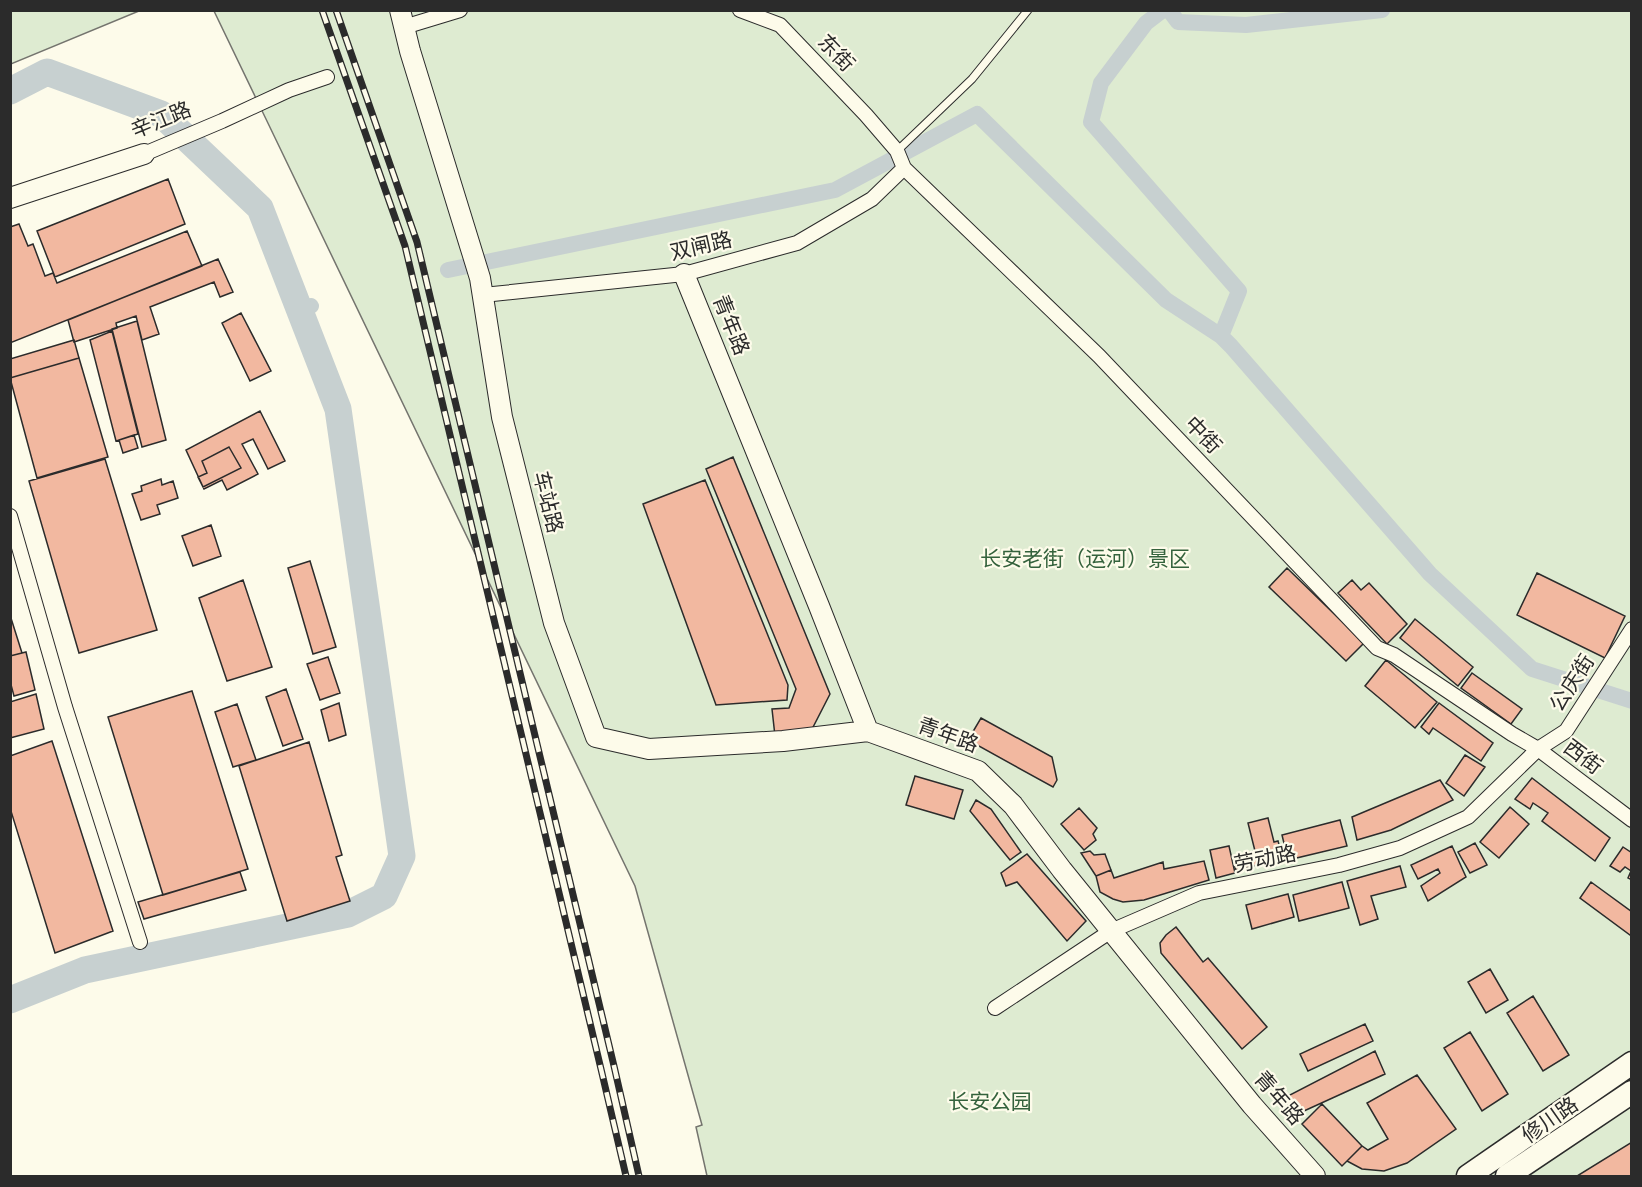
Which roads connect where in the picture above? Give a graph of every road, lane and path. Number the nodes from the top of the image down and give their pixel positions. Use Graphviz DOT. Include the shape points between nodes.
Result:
graph roads {
  1 [pos="459,10"];
  2 [pos="740,10"];
  3 [pos="1028,10"];
  4 [pos="402,19"];
  5 [pos="327,77"];
  6 [pos="866,115"];
  7 [pos="144,154"];
  8 [pos="900,160"];
  9 [pos="10,198"];
  10 [pos="684,274"];
  11 [pos="482,286"];
  12 [pos="10,516"];
  13 [pos="1632,629"];
  14 [pos="868,731"];
  15 [pos="1538,749"];
  16 [pos="1632,820"];
  17 [pos="1111,931"];
  18 [pos="140,942"];
  19 [pos="995,1008"];
  20 [pos="1632,1064"];
  21 [pos="1632,1092"];
  22 [pos="1315,1176"];
  23 [pos="1468,1176"];
  24 [pos="1507,1176"];
  1 -- 4 [label="street"];
  2 -- 6 [label="street, 东街" via="780,25"];
  3 -- 8 [label="lane"];
  4 -- 11 [label="street, 车站路"];
  5 -- 7 [label="street, 辛江路"];
  6 -- 8 [label="street, 中街"];
  7 -- 9 [label="street, 辛江路"];
  8 -- 10 [label="street, 双闸路" via="872,199 797,243"];
  8 -- 15 [label="street, 中街" via="1099,356 1377,648 1394,655"];
  10 -- 11 [label="street, 双闸路"];
  10 -- 14 [label="street, 青年路"];
  11 -- 14 [label="street, 车站路" via="502,417 552,613 596,737 649,749 783,741"];
  12 -- 18 [label="street" via="65,707"];
  13 -- 15 [label="street, 公庆街" via="1566,731"];
  14 -- 17 [label="street, 青年路" via="978,771 1013,805"];
  15 -- 16 [label="street, 西街"];
  15 -- 17 [label="street, 劳动路" via="1468,817 1400,848 1339,865 1199,893"];
  17 -- 19 [label="street, 劳动路"];
  17 -- 22 [label="street, 青年路" via="1252,1106"];
  20 -- 23 [label="main road, 修川路"];
  21 -- 24 [label="main road, 修川路"];
}
